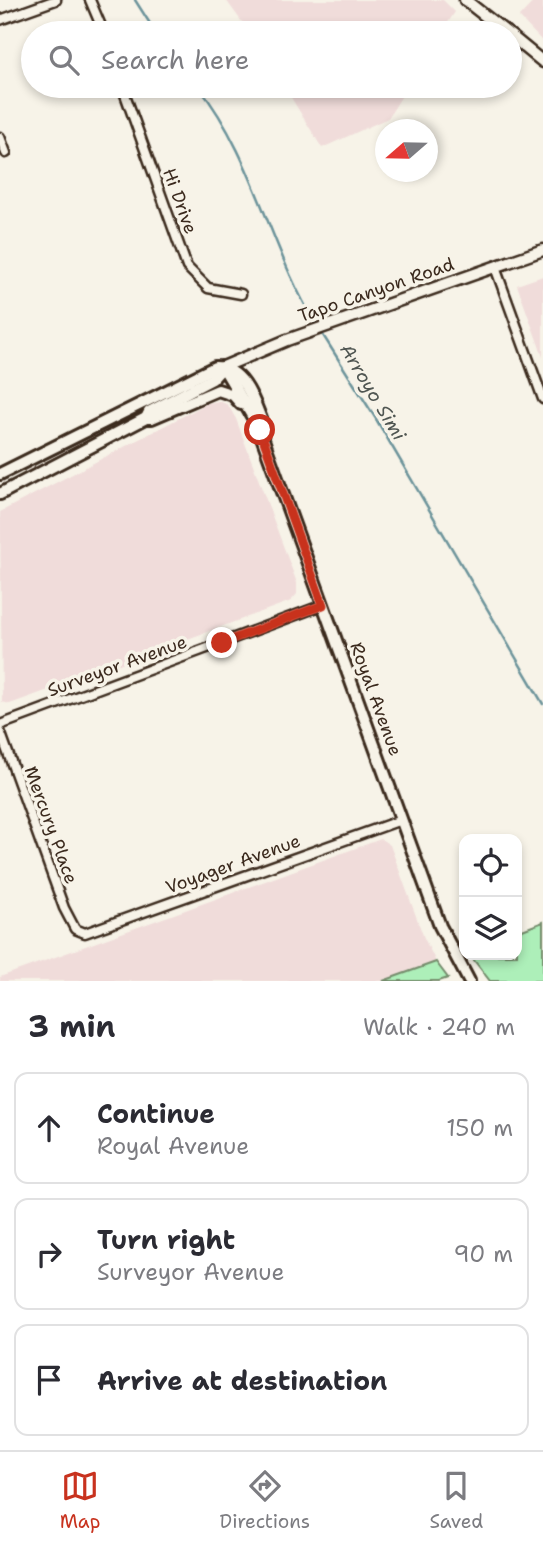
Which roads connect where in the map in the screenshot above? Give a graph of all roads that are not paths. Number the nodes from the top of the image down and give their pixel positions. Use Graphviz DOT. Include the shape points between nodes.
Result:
graph roads {
  1 [pos="56,0"];
  2 [pos="90,0"];
  3 [pos="466,0"];
  4 [pos="0,20"];
  5 [pos="98,21"];
  6 [pos="492,21"];
  7 [pos="522,45"];
  8 [pos="543,62"];
  9 [pos="126,98"];
  10 [pos="0,137"];
  11 [pos="6,153"];
  12 [pos="543,250"];
  13 [pos="495,267"];
  14 [pos="241,294"];
  15 [pos="223,367"];
  16 [pos="543,399"];
  17 [pos="248,412"];
  18 [pos="146,418"];
  19 [pos="258,426"];
  20 [pos="0,474"];
  21 [pos="0,494"];
  22 [pos="323,605"];
  23 [pos="0,725"];
  24 [pos="0,731"];
  25 [pos="401,820"];
  26 [pos="75,929"];
  27 [pos="470,981"];
  1 -- 4 [label="street"];
  2 -- 5 [label="street"];
  3 -- 6 [label="street"];
  7 -- 8 [label="street"];
  9 -- 14 [label="street, Hi Drive" via="187,267 208,288"];
  10 -- 11 [label="street"];
  12 -- 13 [label="street, Tapo Canyon Road"];
  13 -- 15 [label="street, Tapo Canyon Road" via="294,337"];
  13 -- 16 [label="street"];
  15 -- 17 [label="main road, Royal Avenue"];
  15 -- 18 [label="main road, Tapo Canyon Road" via="212,379 149,412"];
  15 -- 19 [label="main road, Royal Avenue" via="241,379 261,419"];
  15 -- 20 [label="main road, Tapo Canyon Road" via="206,370"];
  17 -- 18 [label="main road" via="233,395 218,390"];
  17 -- 19 [label="main road, Royal Avenue"];
  18 -- 21 [label="main road, Tapo Canyon Road"];
  19 -- 22 [label="main road, Royal Avenue"];
  22 -- 23 [label="street, Surveyor Avenue"];
  22 -- 25 [label="main road, Royal Avenue"];
  24 -- 26 [label="street, Mercury Place"];
  25 -- 26 [label="street, Voyager Avenue" via="93,933"];
  25 -- 27 [label="main road, Royal Avenue" via="440,926"];
}
